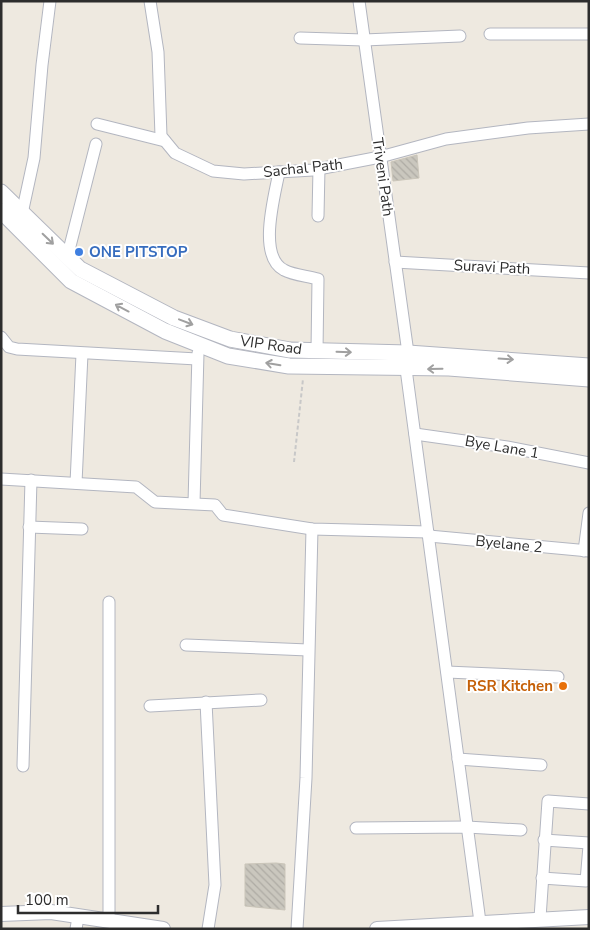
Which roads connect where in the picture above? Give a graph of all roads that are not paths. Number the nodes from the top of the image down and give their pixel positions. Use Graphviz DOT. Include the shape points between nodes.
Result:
graph roads {
  1 [pos="50,1"];
  2 [pos="150,1"];
  3 [pos="359,1"];
  4 [pos="490,34"];
  5 [pos="589,34"];
  6 [pos="460,36"];
  7 [pos="300,38"];
  8 [pos="364,40"];
  9 [pos="97,124"];
  10 [pos="589,124"];
  11 [pos="165,141"];
  12 [pos="96,144"];
  13 [pos="380,157"];
  14 [pos="319,168"];
  15 [pos="279,172"];
  16 [pos="1,192"];
  17 [pos="1,211"];
  18 [pos="318,216"];
  19 [pos="20,222"];
  20 [pos="67,258"];
  21 [pos="395,262"];
  22 [pos="589,273"];
  23 [pos="1,337"];
  24 [pos="317,351"];
  25 [pos="198,352"];
  26 [pos="408,353"];
  27 [pos="82,354"];
  28 [pos="589,366"];
  29 [pos="406,369"];
  30 [pos="589,379"];
  31 [pos="415,434"];
  32 [pos="589,463"];
  33 [pos="1,479"];
  34 [pos="31,480"];
  35 [pos="76,483"];
  36 [pos="194,504"];
  37 [pos="589,513"];
  38 [pos="30,527"];
  39 [pos="82,529"];
  40 [pos="312,529"];
  41 [pos="428,534"];
  42 [pos="586,551"];
  43 [pos="109,602"];
  44 [pos="186,645"];
  45 [pos="308,650"];
  46 [pos="447,672"];
  47 [pos="558,677"];
  48 [pos="261,700"];
  49 [pos="206,702"];
  50 [pos="150,706"];
  51 [pos="458,759"];
  52 [pos="541,765"];
  53 [pos="23,766"];
  54 [pos="589,804"];
  55 [pos="467,827"];
  56 [pos="356,828"];
  57 [pos="521,830"];
  58 [pos="544,840"];
  59 [pos="589,842"];
  60 [pos="589,846"];
  61 [pos="542,878"];
  62 [pos="1,914"];
  63 [pos="589,917"];
  64 [pos="109,920"];
  65 [pos="546,921"];
  66 [pos="77,923"];
  67 [pos="473,924"];
  68 [pos="500,925"];
  69 [pos="130,926"];
  70 [pos="394,928"];
  71 [pos="163,929"];
  72 [pos="208,929"];
  73 [pos="297,929"];
  74 [pos="377,929"];
  1 -- 19 [label="street" via="34,158"];
  2 -- 11 [label="street" via="158,52 161,136"];
  3 -- 8 [label="street, Triveni Path"];
  4 -- 5 [label="street"];
  6 -- 8 [label="street"];
  7 -- 8 [label="street"];
  8 -- 13 [label="street, Triveni Path"];
  9 -- 11 [label="street"];
  10 -- 13 [label="street, Sachal Path" via="528,128 446,140"];
  11 -- 15 [label="street, Sachal Path" via="175,153 213,171 244,174"];
  12 -- 20 [label="street"];
  13 -- 14 [label="street, Sachal Path"];
  13 -- 21 [label="street, Triveni Path"];
  14 -- 15 [label="street, Sachal Path"];
  14 -- 18 [label="street"];
  15 -- 24 [label="street" via="270,224 271,257 283,270 318,279"];
  16 -- 19 [label="main road, VIP Road"];
  17 -- 19 [label="main road, VIP Road"];
  19 -- 20 [label="main road, VIP Road, one-way"];
  25 -- 19 [label="main road, VIP Road, one-way" via="71,281"];
  20 -- 24 [label="main road, VIP Road, one-way" via="80,269 174,318 230,339 290,350"];
  21 -- 22 [label="street, Suravi Path"];
  21 -- 26 [label="street, Triveni Path"];
  23 -- 27 [label="street" via="17,349"];
  24 -- 26 [label="main road, VIP Road, one-way"];
  25 -- 27 [label="street"];
  29 -- 25 [label="main road, VIP Road, one-way" via="289,366"];
  25 -- 36 [label="street"];
  26 -- 28 [label="main road, VIP Road, one-way"];
  26 -- 29 [label="street, Triveni Path"];
  27 -- 35 [label="street"];
  30 -- 29 [label="main road, VIP Road, one-way" via="449,368"];
  29 -- 31 [label="street, Triveni Path"];
  31 -- 32 [label="street, Bye Lane 1"];
  31 -- 41 [label="street, Triveni Path"];
  33 -- 34 [label="street, Byelane 2"];
  34 -- 35 [label="street, Byelane 2"];
  34 -- 38 [label="street"];
  35 -- 36 [label="street, Byelane 2" via="136,487 154,502"];
  36 -- 40 [label="street, Byelane 2" via="215,505 223,515"];
  37 -- 42 [label="street"];
  38 -- 39 [label="street"];
  38 -- 53 [label="street"];
  40 -- 41 [label="street, Byelane 2"];
  40 -- 45 [label="street"];
  41 -- 42 [label="street, Byelane 2"];
  41 -- 46 [label="street, Triveni Path"];
  43 -- 64 [label="street"];
  44 -- 45 [label="street"];
  45 -- 73 [label="street" via="306,778"];
  46 -- 47 [label="street"];
  46 -- 51 [label="street, Triveni Path"];
  48 -- 49 [label="street"];
  49 -- 50 [label="street"];
  49 -- 72 [label="street" via="215,885"];
  51 -- 52 [label="street"];
  51 -- 55 [label="street, Triveni Path"];
  54 -- 58 [label="street" via="548,801"];
  55 -- 56 [label="street"];
  55 -- 57 [label="street"];
  55 -- 67 [label="street, Triveni Path"];
  58 -- 59 [label="street"];
  58 -- 61 [label="street"];
  60 -- 61 [label="street" via="586,881"];
  61 -- 65 [label="street"];
  62 -- 66 [label="street" via="51,912"];
  63 -- 65 [label="street"];
  64 -- 66 [label="street"];
  64 -- 69 [label="street"];
  65 -- 68 [label="street"];
  67 -- 68 [label="street"];
  67 -- 70 [label="street"];
  69 -- 71 [label="street"];
  70 -- 74 [label="street"];
}
